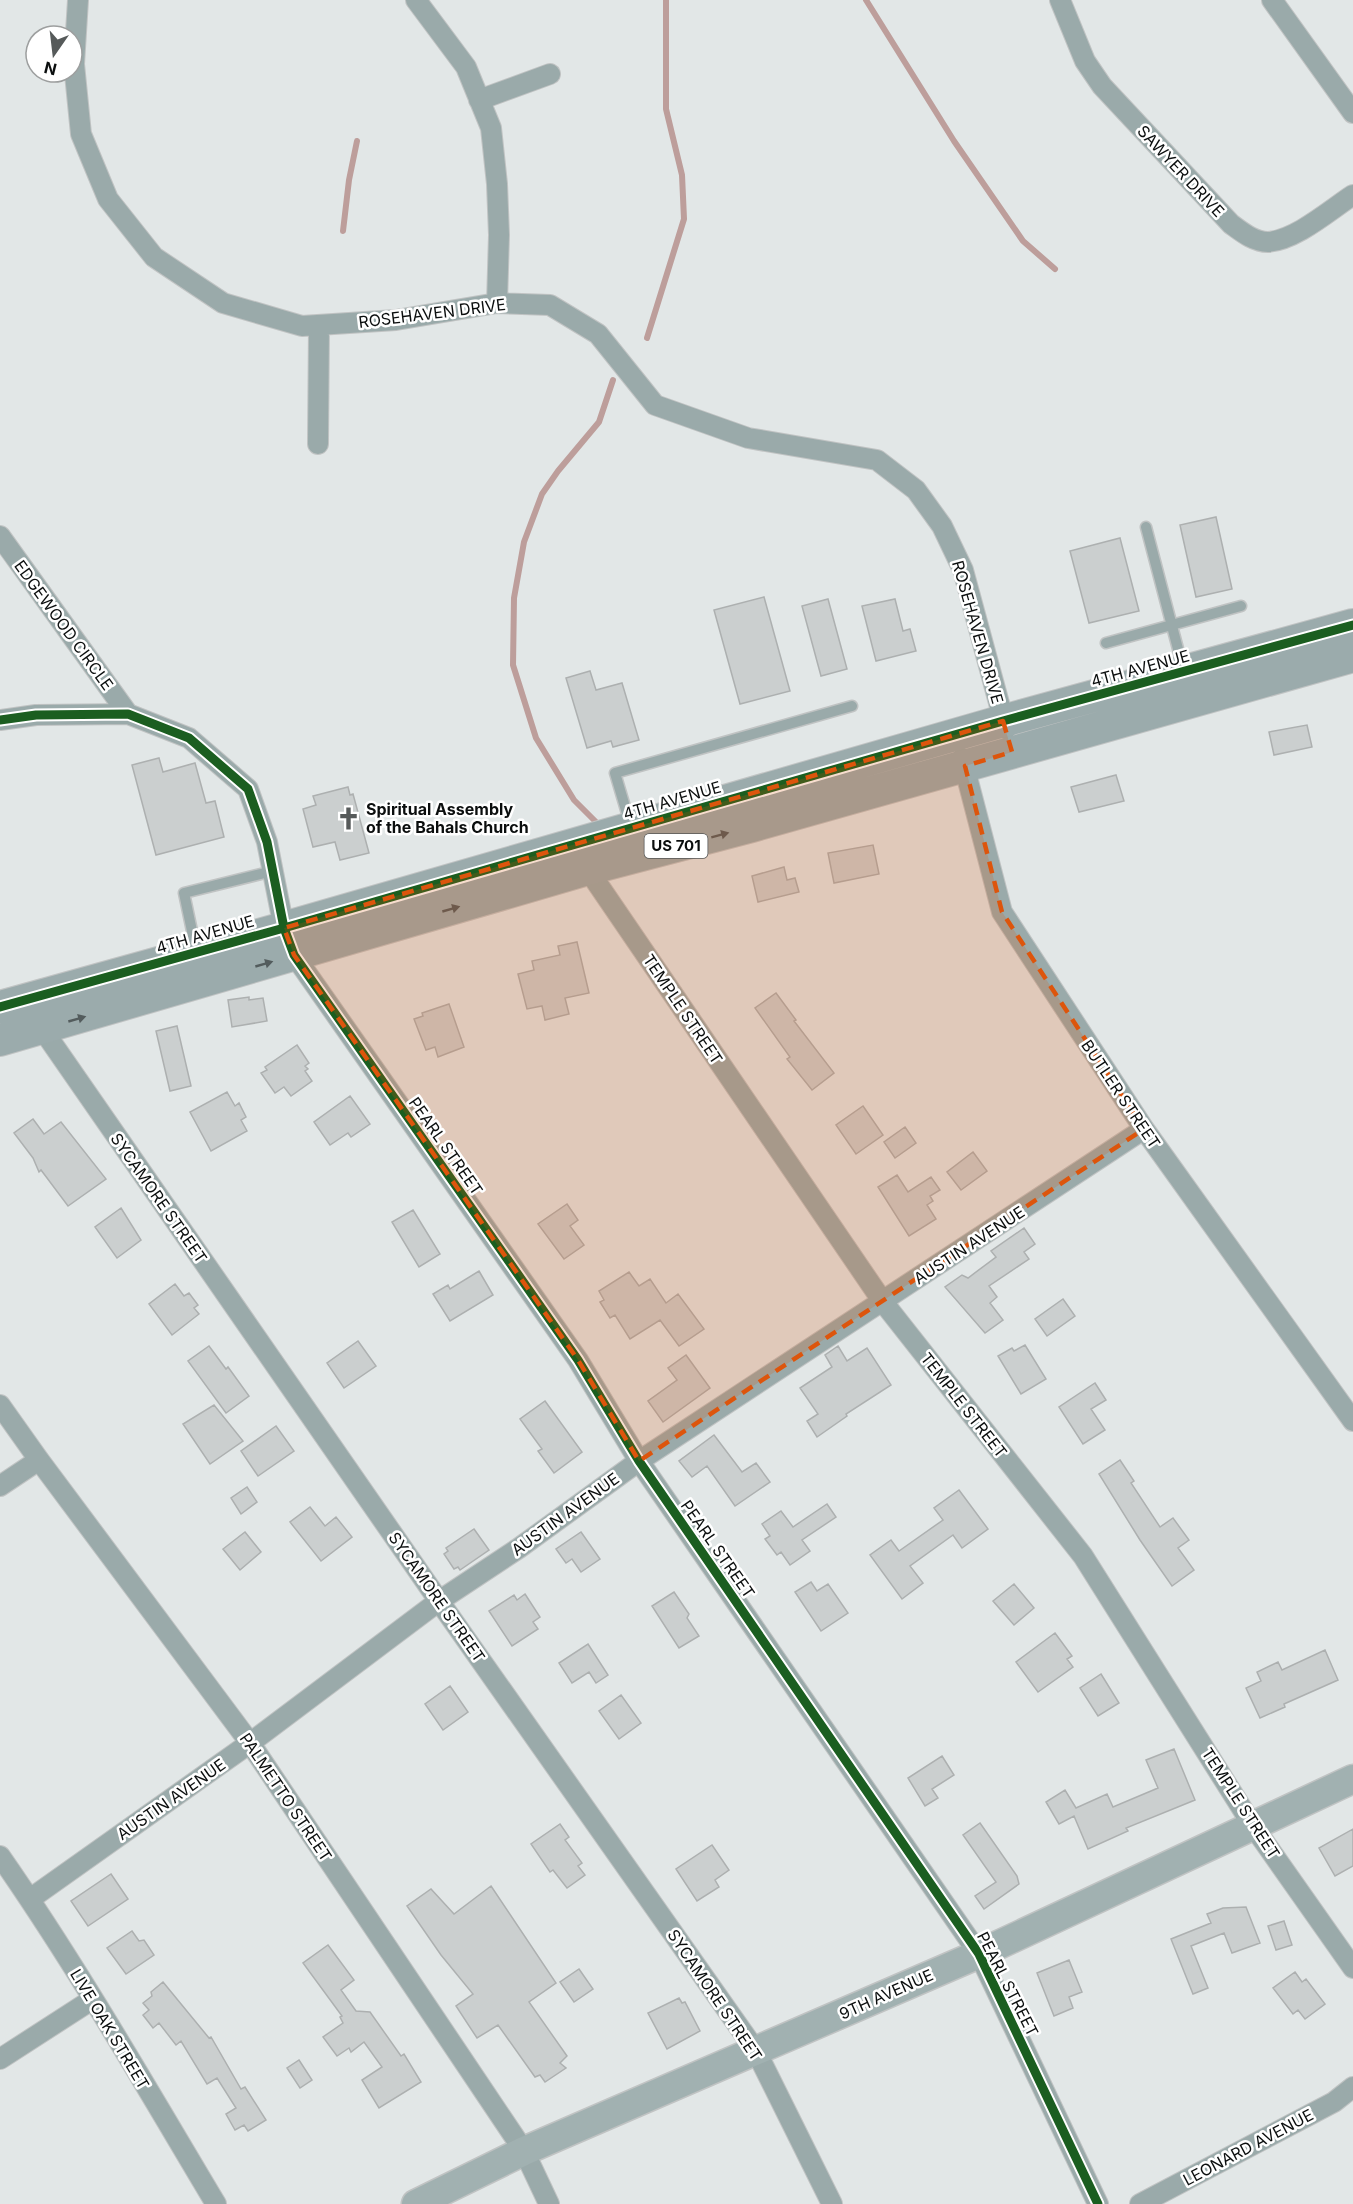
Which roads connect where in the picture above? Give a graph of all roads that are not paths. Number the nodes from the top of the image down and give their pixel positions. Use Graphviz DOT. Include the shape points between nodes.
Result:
graph roads {
  1 [pos="78,0"];
  2 [pos="416,0"];
  3 [pos="1060,0"];
  4 [pos="1272,0"];
  5 [pos="550,74"];
  6 [pos="480,100"];
  7 [pos="1353,113"];
  8 [pos="1353,195"];
  9 [pos="496,303"];
  10 [pos="319,325"];
  11 [pos="318,444"];
  12 [pos="1146,527"];
  13 [pos="0,536"];
  14 [pos="1241,606"];
  15 [pos="1172,625"];
  16 [pos="1353,625"];
  17 [pos="1106,643"];
  18 [pos="1353,656"];
  19 [pos="1184,671"];
  20 [pos="852,706"];
  21 [pos="128,714"];
  22 [pos="0,720"];
  23 [pos="1003,721"];
  24 [pos="956,735"];
  25 [pos="1012,752"];
  26 [pos="964,766"];
  27 [pos="631,827"];
  28 [pos="579,857"];
  29 [pos="273,871"];
  30 [pos="289,941"];
  31 [pos="197,952"];
  32 [pos="11,1004"];
  33 [pos="42,1029"];
  34 [pos="0,1040"];
  35 [pos="1144,1129"];
  36 [pos="883,1302"];
  37 [pos="0,1405"];
  38 [pos="1353,1421"];
  39 [pos="39,1460"];
  40 [pos="639,1461"];
  41 [pos="0,1486"];
  42 [pos="439,1600"];
  43 [pos="250,1743"];
  44 [pos="1353,1779"];
  45 [pos="1253,1826"];
  46 [pos="0,1856"];
  47 [pos="30,1899"];
  48 [pos="979,1954"];
  49 [pos="1353,1968"];
  50 [pos="93,1999"];
  51 [pos="756,2051"];
  52 [pos="0,2059"];
  53 [pos="1353,2087"];
  54 [pos="524,2151"];
  55 [pos="216,2204"];
  56 [pos="416,2204"];
  57 [pos="549,2204"];
  58 [pos="832,2204"];
  59 [pos="1098,2204"];
  60 [pos="1140,2204"];
  1 -- 10 [label="street, ROSEHAVEN DRIVE" via="74,64 81,134 108,199 154,257 223,303 302,326"];
  2 -- 6 [label="street" via="466,67"];
  3 -- 8 [label="street, SAWYER DRIVE" via="1084,61 1102,86 1231,224 1250,237 1267,242 1292,235"];
  4 -- 7 [label="street"];
  5 -- 6 [label="street"];
  6 -- 9 [label="street" via="490,128 497,184"];
  9 -- 10 [label="street, ROSEHAVEN DRIVE" via="396,320"];
  9 -- 23 [label="street, ROSEHAVEN DRIVE" via="550,305 598,334 655,405 748,438 877,460 916,490 942,526 963,570"];
  10 -- 11 [label="street"];
  12 -- 15 [label="lane"];
  13 -- 21 [label="street, EDGEWOOD CIRCLE"];
  14 -- 15 [label="lane"];
  15 -- 17 [label="lane"];
  15 -- 19 [label="lane"];
  16 -- 19 [label="main road, 4TH AVENUE / US 701"];
  18 -- 25 [label="main road, 4TH AVENUE / US 701"];
  19 -- 23 [label="main road, 4TH AVENUE / US 701"];
  20 -- 27 [label="lane" via="615,773"];
  21 -- 22 [label="street" via="36,715"];
  21 -- 29 [label="street" via="189,738 248,789"];
  23 -- 24 [label="main road, 4TH AVENUE / US 701"];
  23 -- 25 [label="street, ROSEHAVEN DRIVE"];
  24 -- 26 [label="street, BUTLER STREET"];
  24 -- 27 [label="main road, 4TH AVENUE / US 701"];
  25 -- 26 [label="main road, 4TH AVENUE / US 701"];
  28 -- 26 [label="main road, 4TH AVENUE / US 701, one-way" via="752,826"];
  26 -- 35 [label="street, BUTLER STREET" via="1002,912"];
  27 -- 28 [label="main road, 4TH AVENUE / US 701"];
  28 -- 30 [label="main road, 4TH AVENUE / US 701"];
  28 -- 36 [label="street, TEMPLE STREET"];
  29 -- 30 [label="street"];
  29 -- 31 [label="lane" via="184,893"];
  30 -- 31 [label="main road, 4TH AVENUE / US 701"];
  33 -- 30 [label="main road, 4TH AVENUE / US 701, one-way"];
  30 -- 40 [label="street, PEARL STREET" via="578,1360"];
  31 -- 32 [label="main road, 4TH AVENUE / US 701"];
  32 -- 33 [label="street, SYCAMORE STREET"];
  33 -- 34 [label="main road, 4TH AVENUE / US 701"];
  33 -- 42 [label="street, SYCAMORE STREET"];
  35 -- 36 [label="street, AUSTIN AVENUE"];
  35 -- 38 [label="street, BUTLER STREET"];
  36 -- 40 [label="street, AUSTIN AVENUE"];
  36 -- 45 [label="street, TEMPLE STREET" via="1083,1556"];
  37 -- 39 [label="street, PALMETTO STREET"];
  39 -- 41 [label="street"];
  39 -- 43 [label="street, PALMETTO STREET"];
  40 -- 42 [label="street, AUSTIN AVENUE"];
  40 -- 48 [label="street, PEARL STREET"];
  42 -- 43 [label="street, AUSTIN AVENUE"];
  42 -- 51 [label="street, SYCAMORE STREET"];
  43 -- 47 [label="street, AUSTIN AVENUE"];
  43 -- 54 [label="street, PALMETTO STREET"];
  44 -- 45 [label="street, 9TH AVENUE"];
  45 -- 48 [label="street, 9TH AVENUE"];
  45 -- 49 [label="street, TEMPLE STREET"];
  46 -- 47 [label="street, LIVE OAK STREET"];
  47 -- 50 [label="street, LIVE OAK STREET"];
  48 -- 51 [label="street, 9TH AVENUE"];
  48 -- 59 [label="street, PEARL STREET"];
  50 -- 52 [label="street"];
  50 -- 55 [label="street, LIVE OAK STREET"];
  51 -- 54 [label="street, 9TH AVENUE"];
  51 -- 58 [label="street, SYCAMORE STREET"];
  53 -- 60 [label="street, LEONARD AVENUE" via="1334,2102"];
  54 -- 56 [label="street, 9TH AVENUE"];
  54 -- 57 [label="street, PALMETTO STREET"];
}
